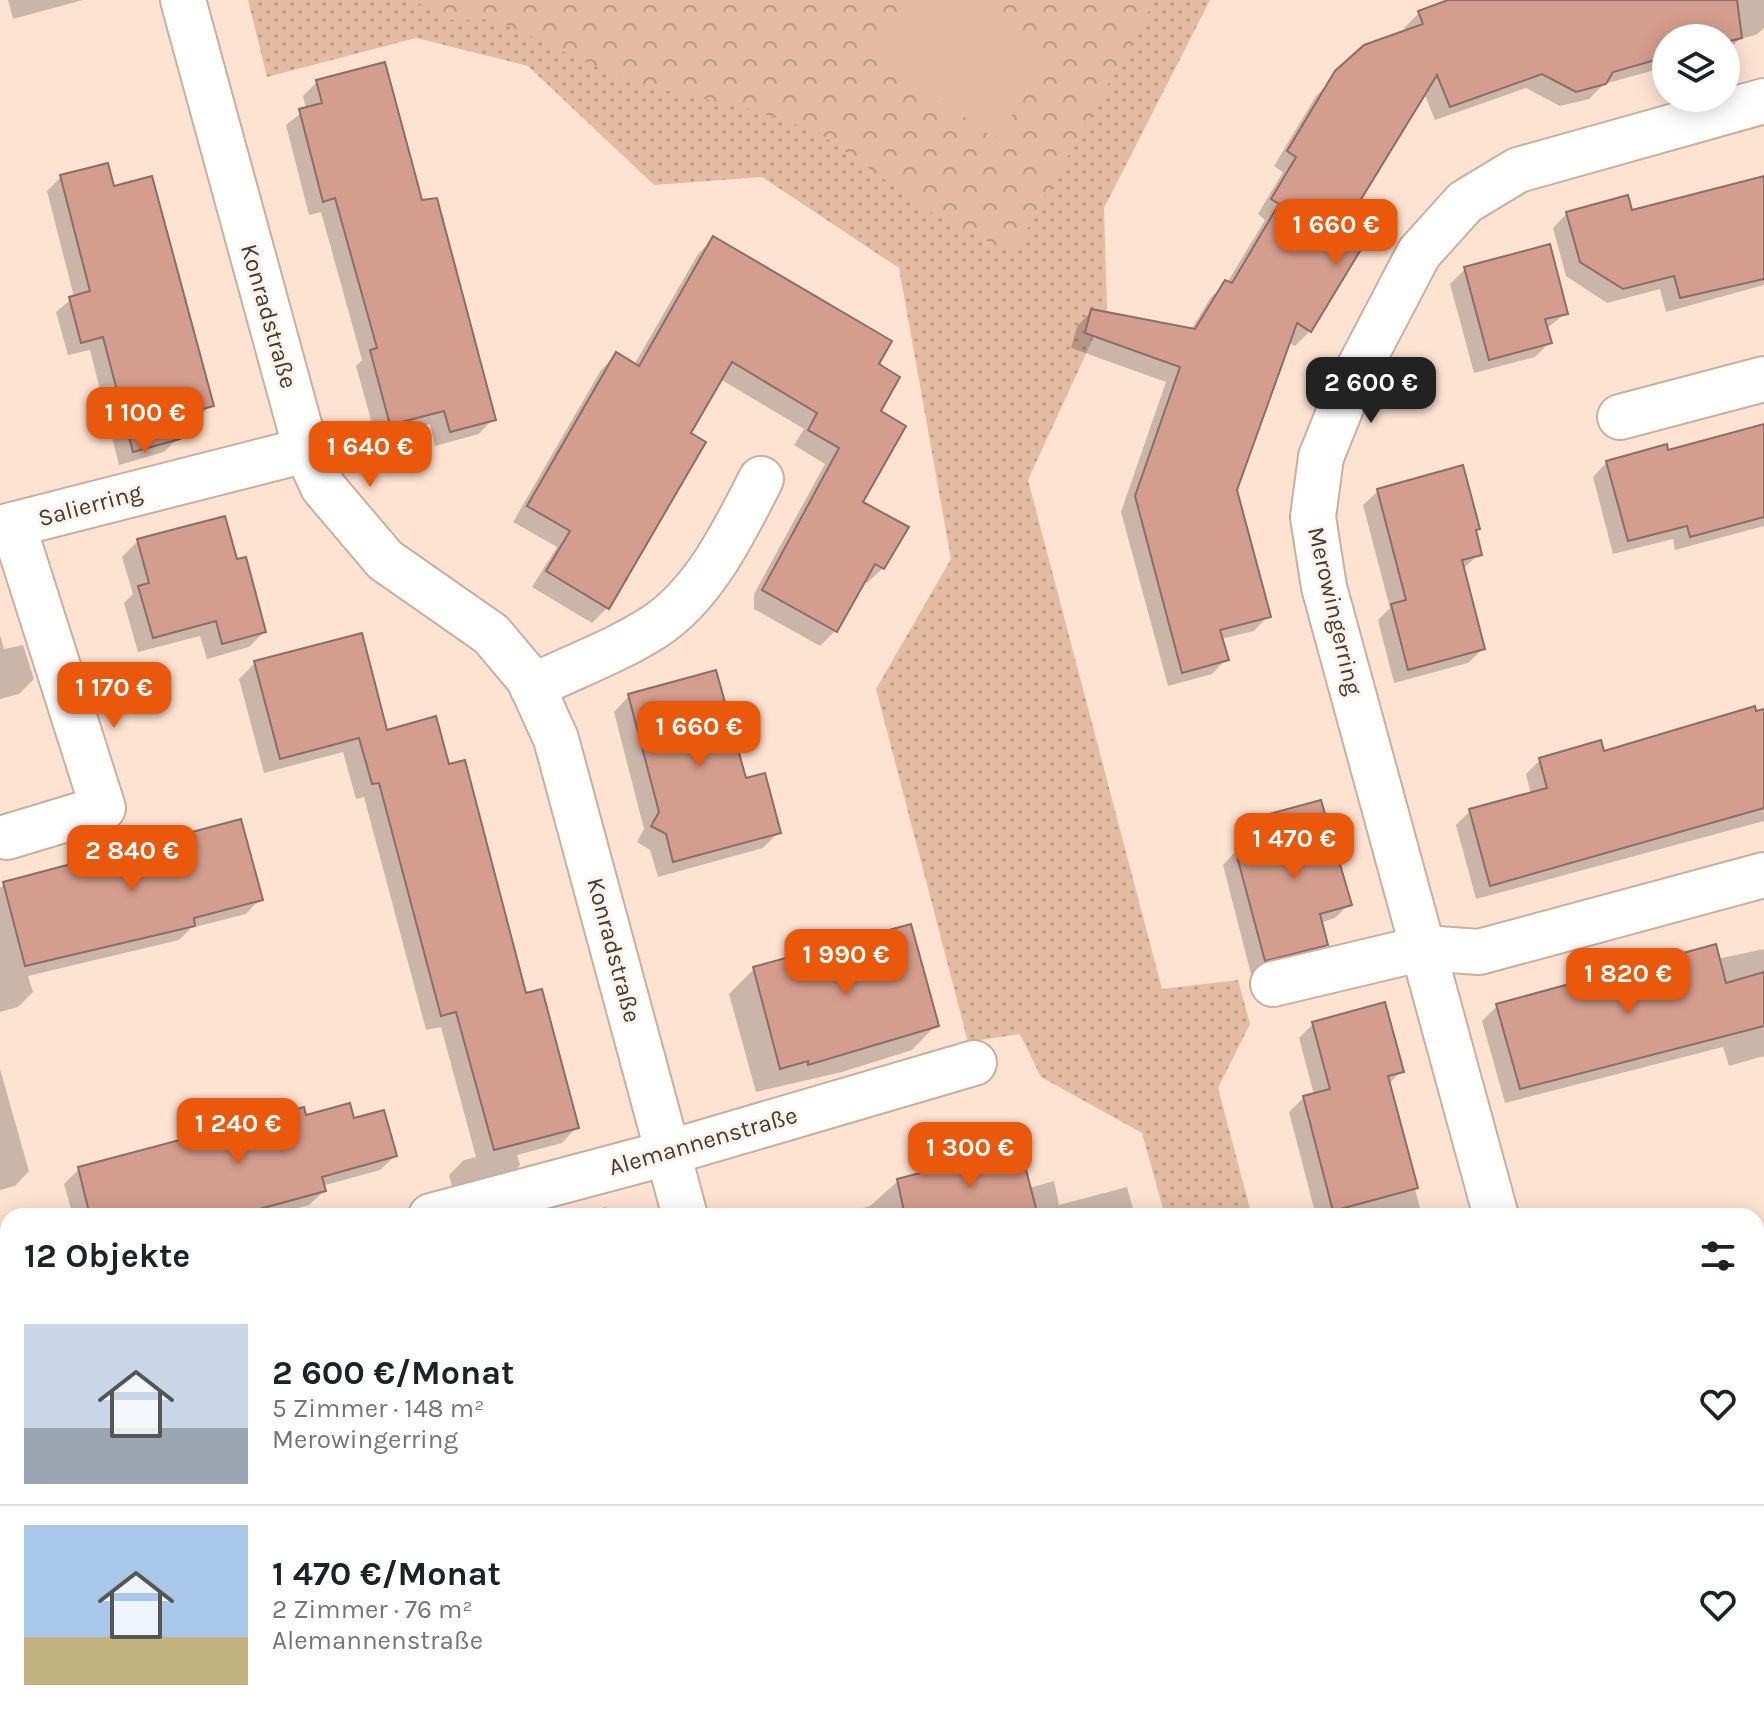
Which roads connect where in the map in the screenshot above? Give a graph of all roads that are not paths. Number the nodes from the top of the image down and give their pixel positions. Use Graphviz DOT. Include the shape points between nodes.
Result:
graph roads {
  1 [pos="183,0"];
  2 [pos="1764,101"];
  3 [pos="1764,379"];
  4 [pos="1620,417"];
  5 [pos="306,450"];
  6 [pos="761,479"];
  7 [pos="7,527"];
  8 [pos="532,687"];
  9 [pos="7,837"];
  10 [pos="1764,875"];
  11 [pos="1424,948"];
  12 [pos="1273,984"];
  13 [pos="974,1063"];
  14 [pos="667,1153"];
  15 [pos="461,1208"];
  16 [pos="683,1208"];
  17 [pos="1494,1208"];
  1 -- 5 [label="street, Konradstraße"];
  2 -- 11 [label="street, Merowingerring" via="1518,170 1465,202 1419,253 1321,457 1313,517 1324,587"];
  3 -- 4 [label="street"];
  5 -- 7 [label="street, Salierring"];
  5 -- 8 [label="street, Konradstraße" via="323,487 385,560 491,634"];
  6 -- 8 [label="street" via="706,573 655,627"];
  7 -- 9 [label="street, Salierring" via="103,808"];
  8 -- 14 [label="street, Konradstraße" via="556,739"];
  10 -- 11 [label="street" via="1479,952"];
  11 -- 12 [label="street"];
  11 -- 17 [label="street, Merowingerring"];
  13 -- 14 [label="street, Alemannenstraße"];
  14 -- 15 [label="street, Alemannenstraße"];
  14 -- 16 [label="street, Konradstraße"];
}
